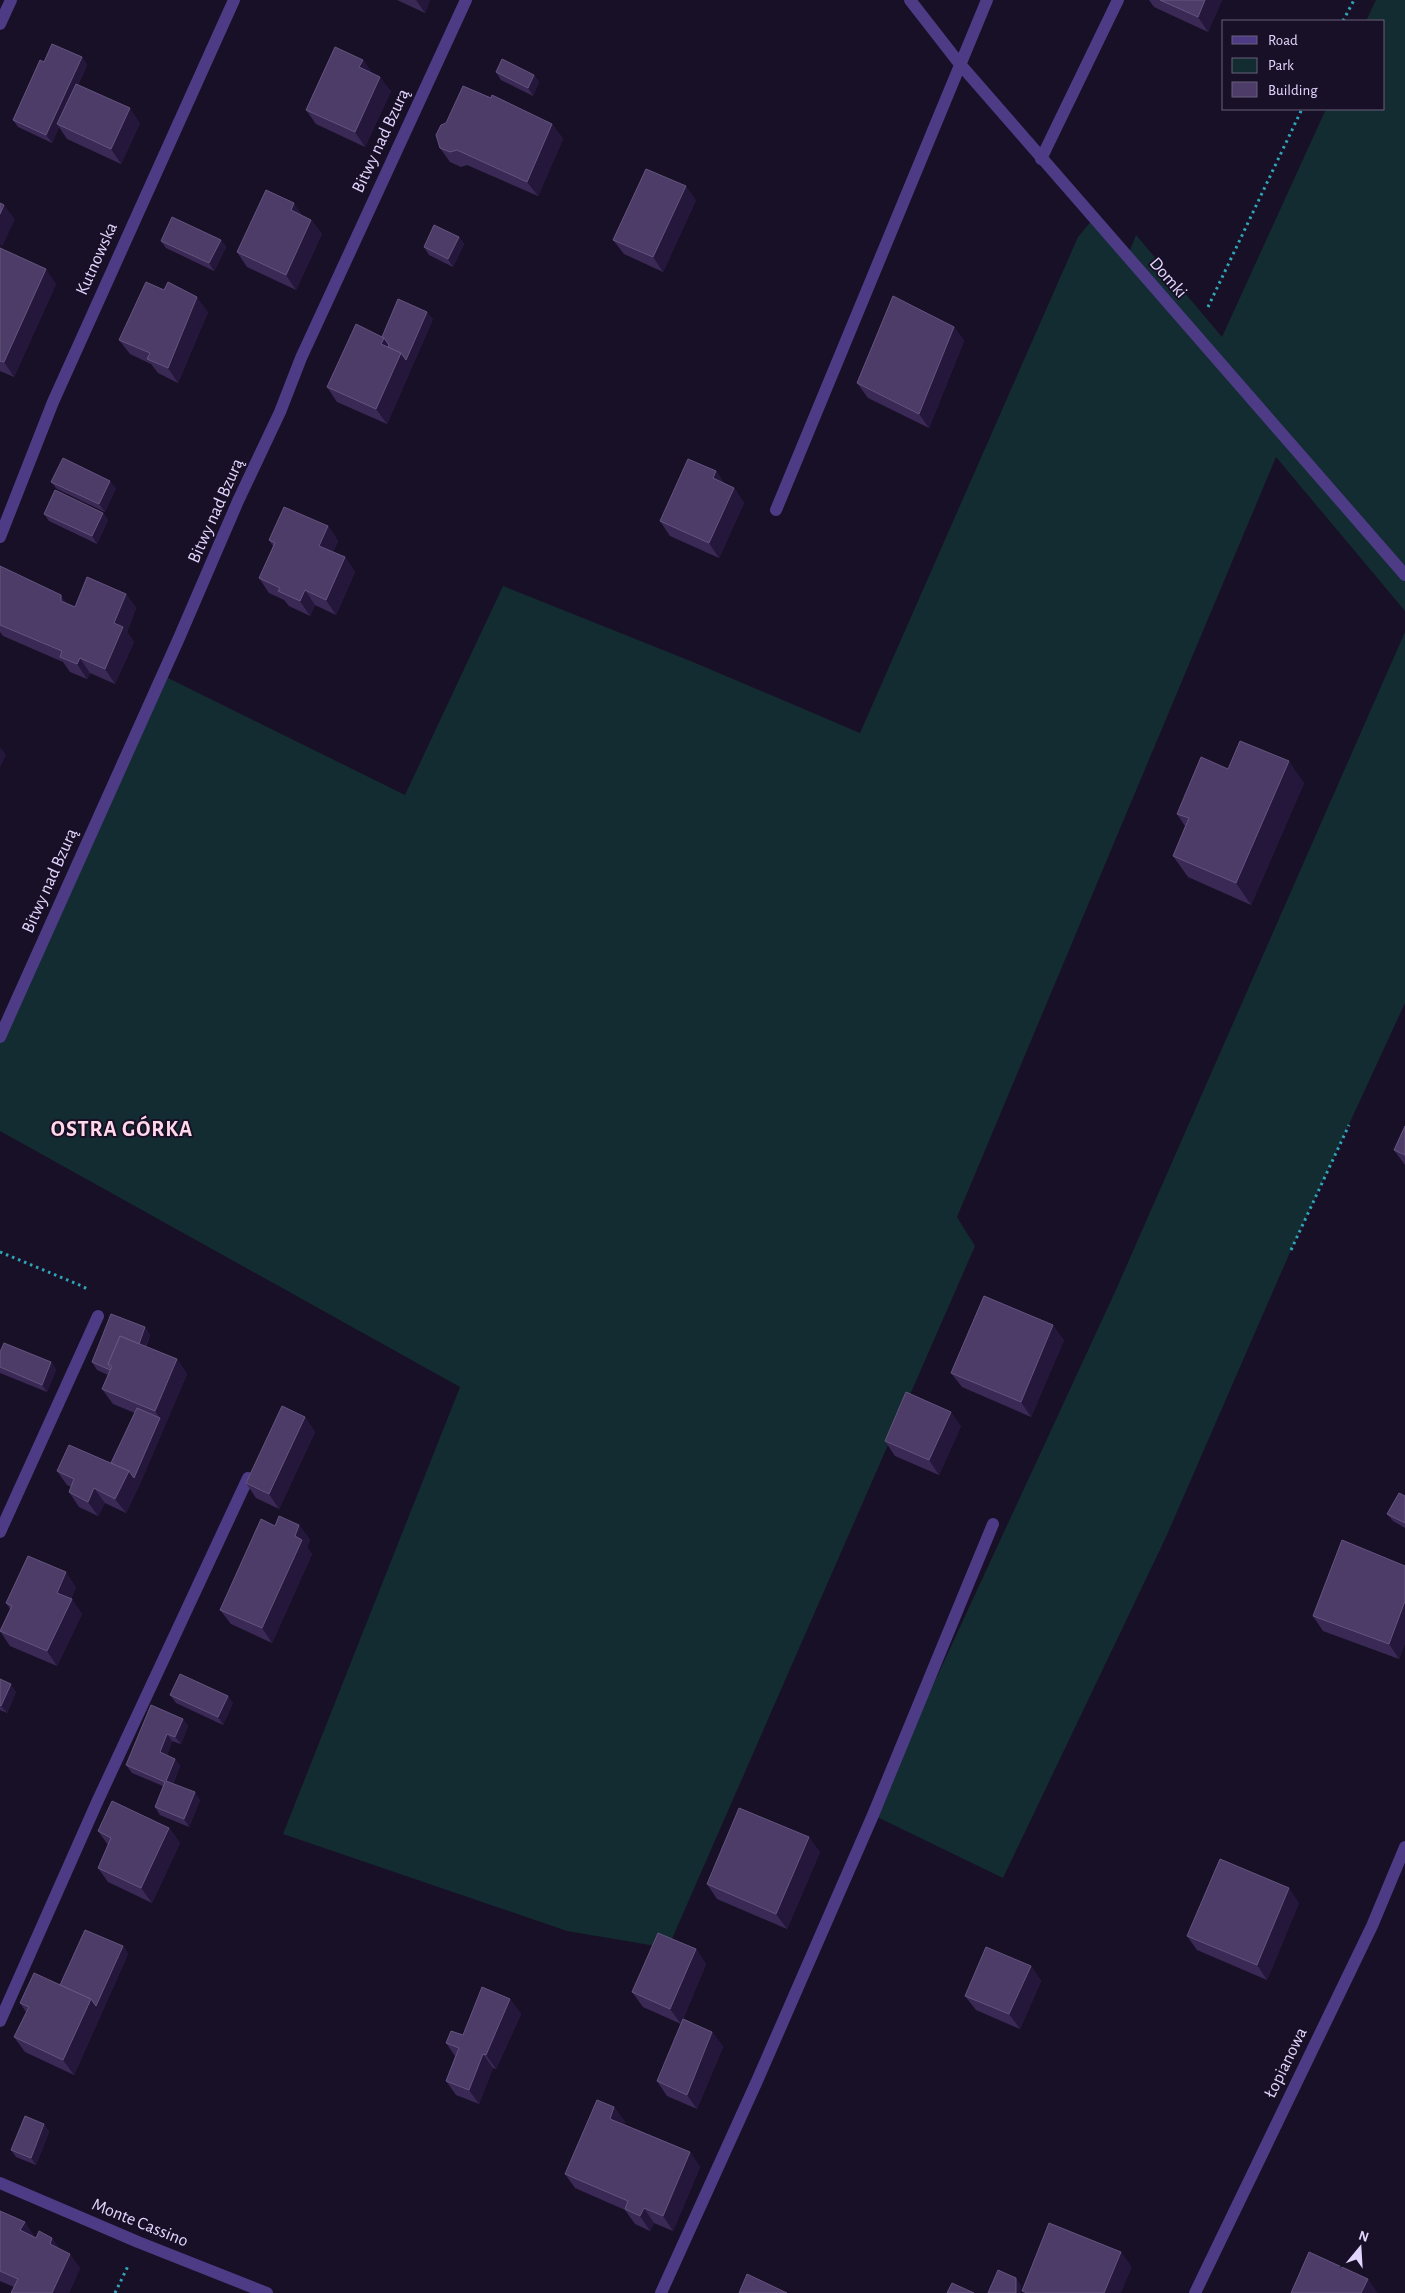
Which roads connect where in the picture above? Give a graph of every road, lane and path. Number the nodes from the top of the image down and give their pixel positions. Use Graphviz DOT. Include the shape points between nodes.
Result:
graph roads {
  1 [pos="11,0"];
  2 [pos="234,0"];
  3 [pos="466,0"];
  4 [pos="910,0"];
  5 [pos="987,0"];
  6 [pos="1118,0"];
  7 [pos="1354,0"];
  8 [pos="1344,20"];
  9 [pos="0,24"];
  10 [pos="959,64"];
  11 [pos="1302,110"];
  12 [pos="1041,159"];
  13 [pos="1195,335"];
  14 [pos="776,510"];
  15 [pos="0,537"];
  16 [pos="1405,575"];
  17 [pos="0,1038"];
  18 [pos="1349,1125"];
  19 [pos="1291,1250"];
  20 [pos="0,1252"];
  21 [pos="98,1316"];
  22 [pos="248,1478"];
  23 [pos="993,1524"];
  24 [pos="0,1532"];
  25 [pos="1405,1847"];
  26 [pos="0,2021"];
  27 [pos="0,2183"];
  28 [pos="267,2293"];
  29 [pos="661,2293"];
  30 [pos="1195,2293"];
  1 -- 9 [label="street"];
  2 -- 15 [label="street, Kutnowska" via="60,384"];
  3 -- 17 [label="street, Bitwy nad Bzurą" via="302,358"];
  4 -- 10 [label="street, Domki"];
  5 -- 10 [label="street"];
  6 -- 12 [label="street"];
  7 -- 8 [label="path"];
  10 -- 12 [label="street, Domki"];
  10 -- 14 [label="street"];
  11 -- 13 [label="path"];
  12 -- 13 [label="street, Domki"];
  13 -- 16 [label="street, Domki"];
  18 -- 19 [label="path"];
  20 -- 21 [label="path" via="95,1294 101,1305"];
  21 -- 24 [label="street"];
  22 -- 26 [label="street" via="98,1800"];
  23 -- 29 [label="street" via="873,1815"];
  25 -- 30 [label="street, Łopianowa" via="1372,1926"];
  27 -- 28 [label="street, Monte Cassino"];
}
